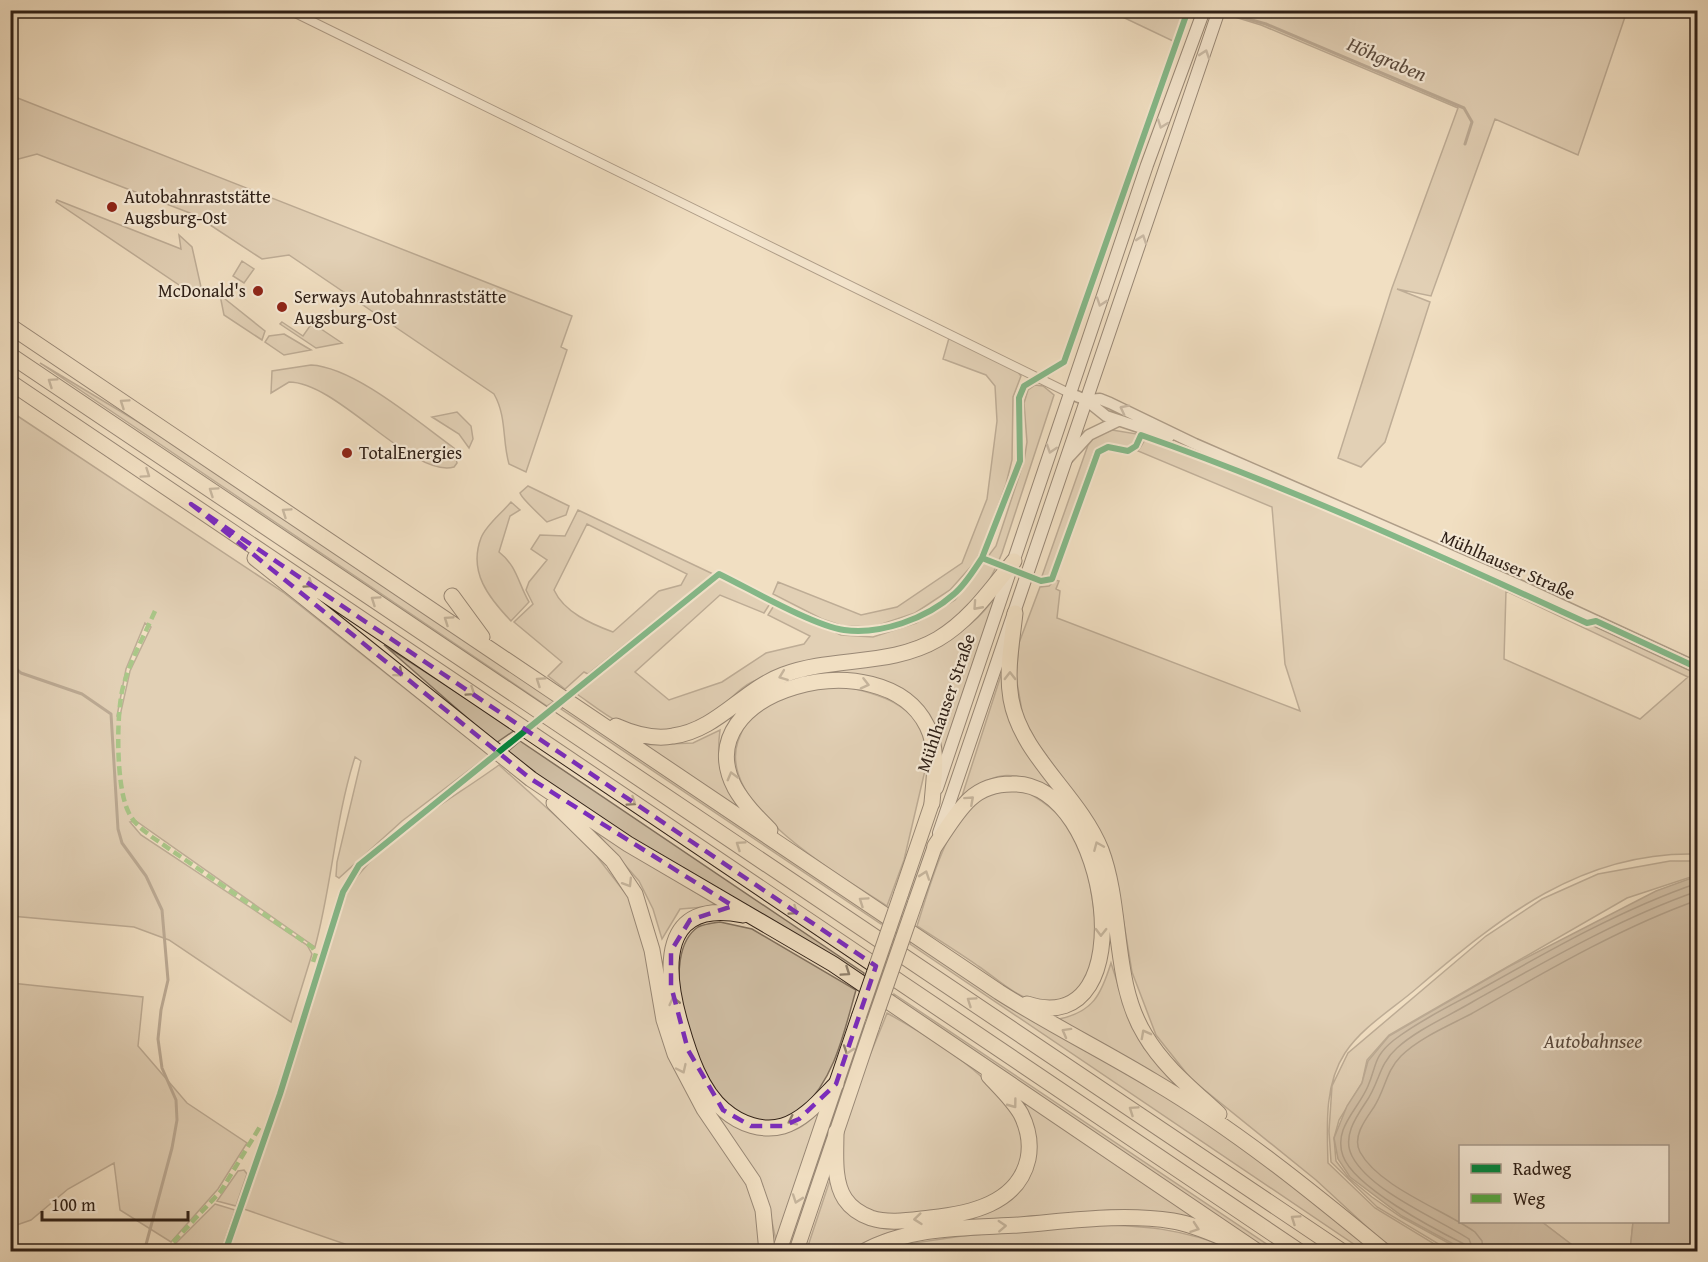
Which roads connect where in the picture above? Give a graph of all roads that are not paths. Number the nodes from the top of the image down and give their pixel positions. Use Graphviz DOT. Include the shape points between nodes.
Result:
graph roads {
  1 [pos="289,10"];
  2 [pos="1204,10"];
  3 [pos="1219,10"];
  4 [pos="10,326"];
  5 [pos="10,355"];
  6 [pos="10,382"];
  7 [pos="1069,393"];
  8 [pos="1086,400"];
  9 [pos="1118,421"];
  10 [pos="1195,444"];
  11 [pos="1067,459"];
  12 [pos="191,504"];
  13 [pos="1014,561"];
  14 [pos="452,596"];
  15 [pos="1015,613"];
  16 [pos="497,652"];
  17 [pos="1698,668"];
  18 [pos="583,711"];
  19 [pos="531,779"];
  20 [pos="932,803"];
  21 [pos="935,846"];
  22 [pos="793,854"];
  23 [pos="760,920"];
  24 [pos="999,992"];
  25 [pos="958,1047"];
  26 [pos="836,1084"];
  27 [pos="836,1132"];
  28 [pos="1257,1151"];
  29 [pos="767,1251"];
  30 [pos="779,1251"];
  31 [pos="796,1251"];
  32 [pos="863,1251"];
  33 [pos="1257,1251"];
  34 [pos="1300,1251"];
  35 [pos="1343,1251"];
  36 [pos="1385,1251"];
  1 -- 7 [label="street"];
  2 -- 7 [label="main road, Mühlhauser Straße, one-way"];
  8 -- 3 [label="main road, Mühlhauser Straße, one-way"];
  16 -- 4 [label="highway, one-way"];
  35 -- 5 [label="highway, one-way"];
  6 -- 12 [label="highway, one-way"];
  7 -- 8 [label="street"];
  7 -- 13 [label="main road, Mühlhauser Straße, one-way"];
  8 -- 9 [label="street, Mühlhauser Straße" via="1095,410"];
  10 -- 8 [label="street, Mühlhauser Straße, one-way" via="1110,403"];
  8 -- 11 [label="main road, Mühlhauser Straße"];
  9 -- 10 [label="street, Mühlhauser Straße"];
  9 -- 11 [label="street" via="1089,435"];
  10 -- 17 [label="street, Mühlhauser Straße"];
  11 -- 15 [label="main road, Mühlhauser Straße"];
  12 -- 19 [label="highway, one-way"];
  12 -- 34 [label="highway, one-way"];
  13 -- 18 [label="highway, one-way" via="970,613 928,644 881,658 784,674 690,732 645,736"];
  13 -- 20 [label="main road, Mühlhauser Straße"];
  14 -- 16 [label="highway"];
  15 -- 21 [label="main road, Mühlhauser Straße"];
  28 -- 15 [label="highway, one-way" via="1172,1072 1143,1033 1127,985 1111,888 1100,848 1079,808 1029,743 1014,714 1009,680"];
  18 -- 16 [label="highway, one-way"];
  18 -- 22 [label="highway"];
  19 -- 23 [label="highway" via="628,844"];
  19 -- 29 [label="highway, one-way" via="599,846 635,894 675,1054 704,1109 753,1181 763,1210"];
  22 -- 20 [label="highway, one-way" via="740,796 729,763 730,741 741,721 756,704 783,690 818,680 845,680 874,686 908,704 922,717 933,746"];
  20 -- 26 [label="main road, Mühlhauser Straße, one-way, bridge"];
  21 -- 24 [label="highway, one-way" via="970,799 988,788 1017,783 1038,789 1055,800 1085,846 1102,912 1100,957 1094,980 1079,999 1053,1009 1023,1003"];
  27 -- 21 [label="main road, Mühlhauser Straße, one-way, bridge"];
  24 -- 22 [label="highway, one-way"];
  23 -- 25 [label="highway, one-way"];
  26 -- 23 [label="highway, one-way" via="799,1119 768,1128 751,1126 723,1110 688,1050 671,986 675,938 690,920 706,914 731,913"];
  28 -- 24 [label="highway, one-way" via="1154,1081"];
  25 -- 27 [label="highway, one-way" via="1000,1087 1026,1125 1030,1144 1027,1164 1017,1184 1003,1197 985,1207 951,1216 884,1221 869,1217 854,1209 840,1190"];
  25 -- 33 [label="highway"];
  26 -- 30 [label="main road, Mühlhauser Straße, one-way"];
  27 -- 31 [label="main road, Mühlhauser Straße"];
  28 -- 36 [label="highway"];
  32 -- 33 [label="highway, one-way" via="925,1232 1135,1217 1175,1221"];
}
